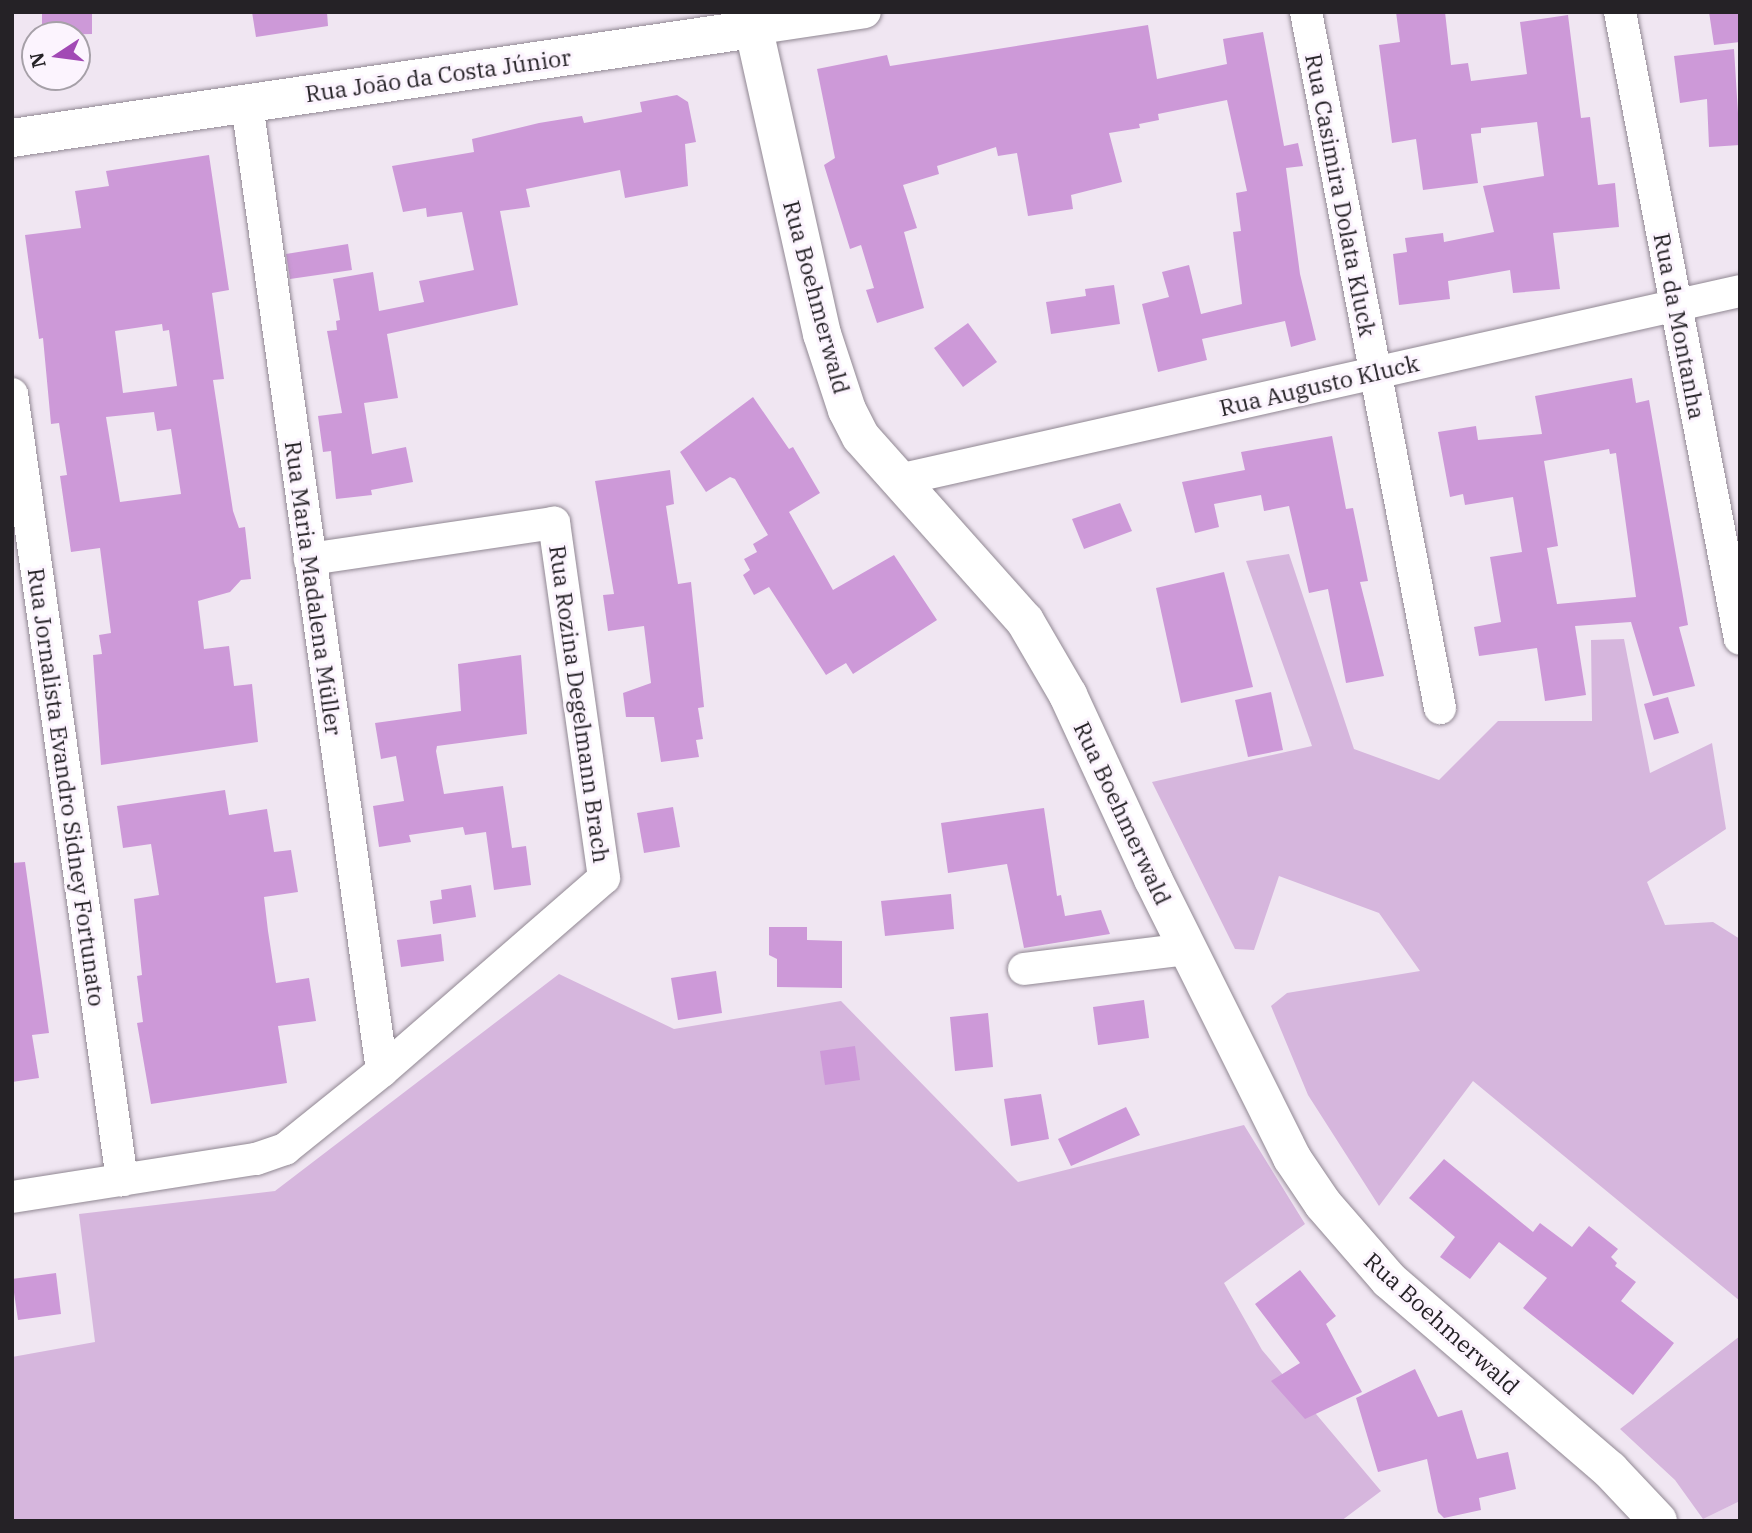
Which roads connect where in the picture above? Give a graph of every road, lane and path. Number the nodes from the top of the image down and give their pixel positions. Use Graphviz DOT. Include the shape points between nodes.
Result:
graph roads {
  1 [pos="865,12"];
  2 [pos="1306,12"];
  3 [pos="1620,12"];
  4 [pos="752,20"];
  5 [pos="247,104"];
  6 [pos="12,138"];
  7 [pos="1740,291"];
  8 [pos="1676,304"];
  9 [pos="1375,372"];
  10 [pos="12,394"];
  11 [pos="898,480"];
  12 [pos="310,559"];
  13 [pos="1740,639"];
  14 [pos="1440,708"];
  15 [pos="1187,949"];
  16 [pos="1024,969"];
  17 [pos="382,1072"];
  18 [pos="122,1180"];
  19 [pos="12,1197"];
  20 [pos="1652,1520"];
  1 -- 4 [label="street, Rua João da Costa Júnior"];
  2 -- 9 [label="street, Rua Casimira Dolata Kluck"];
  3 -- 8 [label="street, Rua da Montanha"];
  4 -- 5 [label="main road, Rua João da Costa Júnior"];
  4 -- 11 [label="main road, Rua Boehmerwald" via="836,380 862,437"];
  5 -- 6 [label="main road, Rua João da Costa Júnior"];
  5 -- 12 [label="street, Rua Maria Madalena Müller"];
  7 -- 8 [label="street, Rua Augusto Kluck"];
  8 -- 9 [label="street, Rua Augusto Kluck"];
  8 -- 13 [label="street, Rua da Montanha"];
  9 -- 11 [label="street, Rua Augusto Kluck"];
  9 -- 14 [label="street, Rua Casimira Dolata Kluck"];
  10 -- 18 [label="street, Rua Jornalista Evandro Sidney Fortunato"];
  11 -- 15 [label="main road, Rua Boehmerwald" via="1025,621 1068,695"];
  12 -- 17 [label="street, Rua Maria Madalena Müller"];
  12 -- 17 [label="street, Rua Rozina Degelmann Brach" via="554,523 604,878"];
  15 -- 16 [label="street"];
  15 -- 20 [label="main road, Rua Boehmerwald" via="1292,1158 1359,1249 1417,1305 1610,1470"];
  17 -- 18 [label="street" via="285,1149 256,1159"];
  18 -- 19 [label="street"];
}
